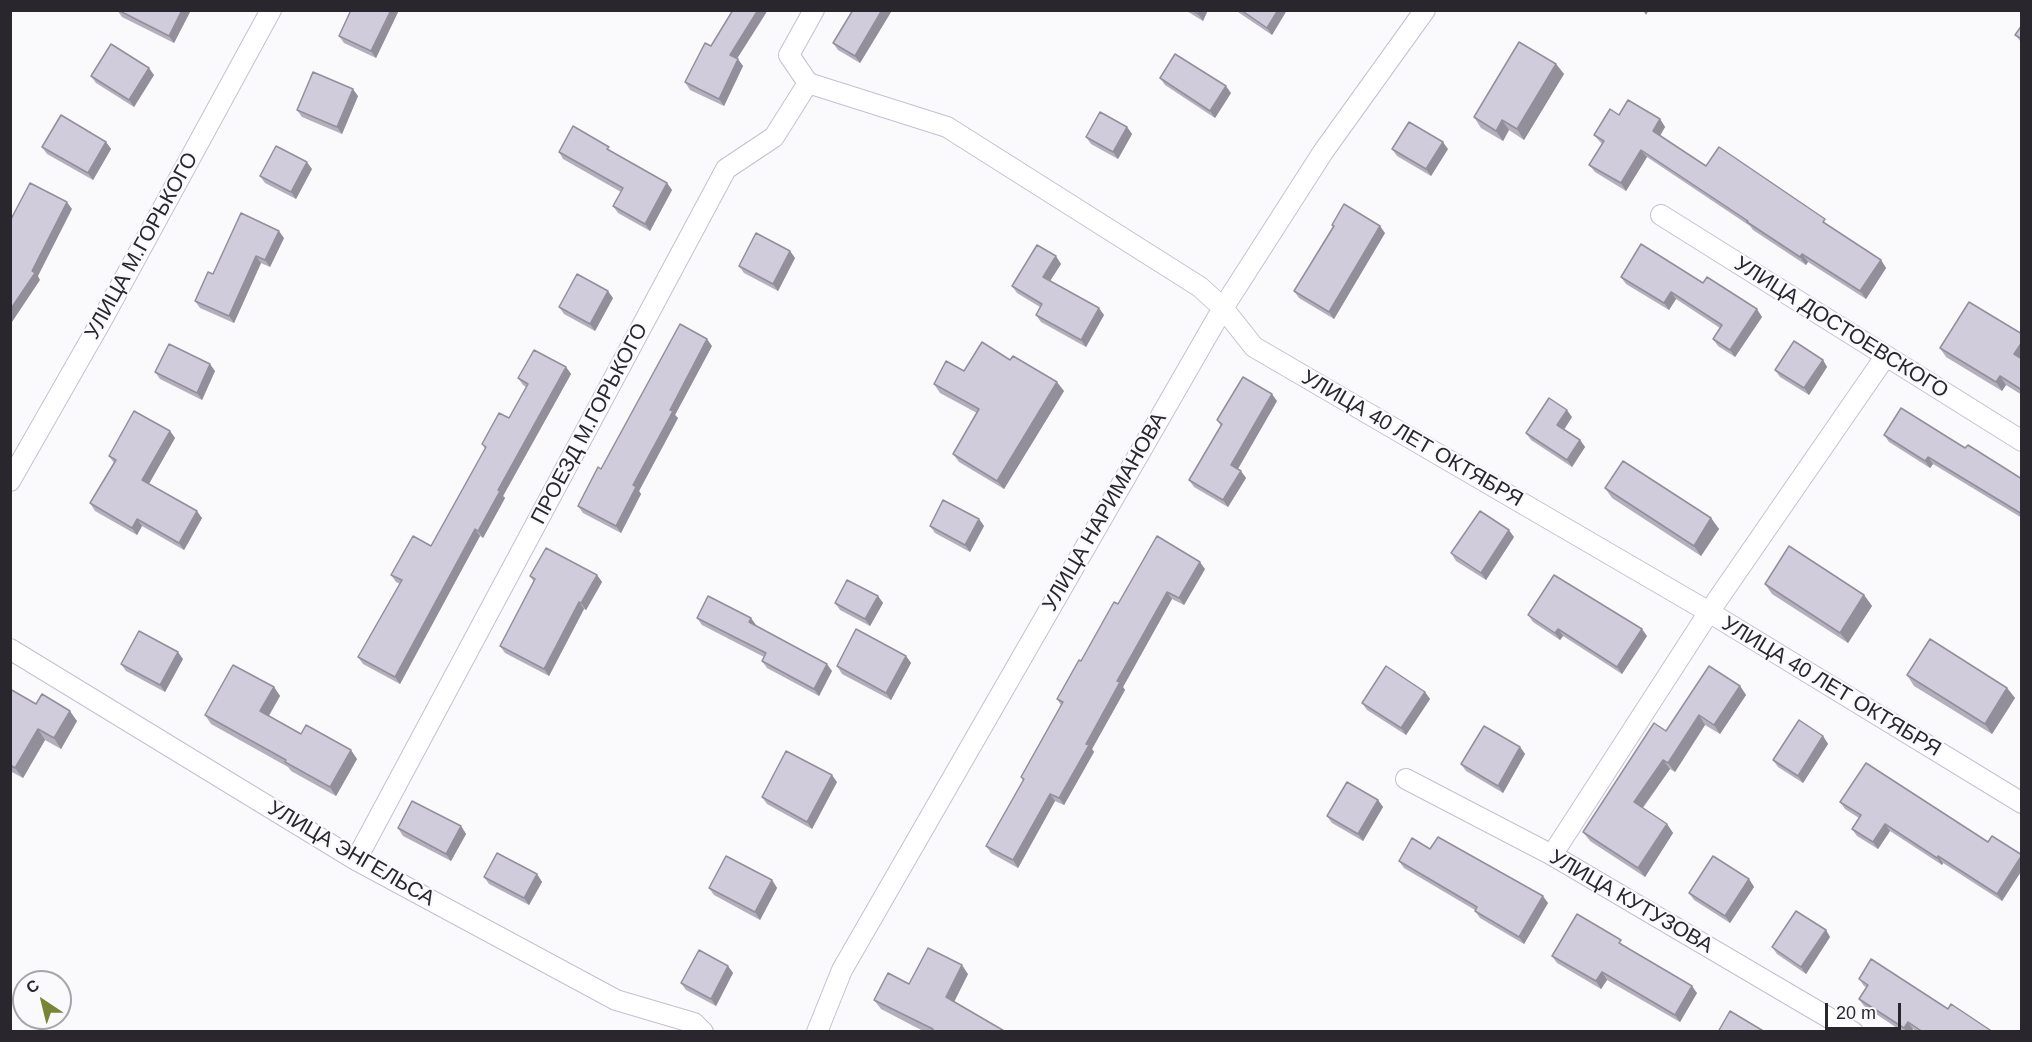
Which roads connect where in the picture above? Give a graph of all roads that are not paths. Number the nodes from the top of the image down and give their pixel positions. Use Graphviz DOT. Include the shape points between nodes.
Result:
graph roads {
  1 [pos="271,10"];
  2 [pos="814,10"];
  3 [pos="1425,10"];
  4 [pos="808,83"];
  5 [pos="1661,215"];
  6 [pos="1223,308"];
  7 [pos="1886,357"];
  8 [pos="2022,441"];
  9 [pos="10,481"];
  10 [pos="1709,612"];
  11 [pos="10,649"];
  12 [pos="1406,779"];
  13 [pos="2022,803"];
  14 [pos="1552,855"];
  15 [pos="356,860"];
  16 [pos="703,1032"];
  17 [pos="817,1032"];
  18 [pos="1852,1032"];
  1 -- 9 [label="street, УЛИЦА М.ГОРЬКОГО"];
  2 -- 4 [label="street" via="789,55"];
  3 -- 6 [label="street, УЛИЦА НАРИМАНОВА" via="1323,152"];
  4 -- 6 [label="street, УЛИЦА 40 ЛЕТ ОКТЯБРЯ" via="947,127 1200,287"];
  4 -- 15 [label="street, ПРОЕЗД М.ГОРЬКОГО" via="774,137 726,169"];
  5 -- 7 [label="street, УЛИЦА ДОСТОЕВСКОГО"];
  6 -- 10 [label="street, УЛИЦА 40 ЛЕТ ОКТЯБРЯ" via="1254,347"];
  6 -- 17 [label="street, УЛИЦА НАРИМАНОВА" via="842,970"];
  7 -- 8 [label="street, УЛИЦА ДОСТОЕВСКОГО"];
  7 -- 10 [label="street"];
  10 -- 13 [label="street, УЛИЦА 40 ЛЕТ ОКТЯБРЯ"];
  10 -- 14 [label="street"];
  11 -- 15 [label="street, УЛИЦА ЭНГЕЛЬСА"];
  12 -- 14 [label="street, УЛИЦА КУТУЗОВА"];
  14 -- 18 [label="street, УЛИЦА КУТУЗОВА"];
  15 -- 16 [label="street, УЛИЦА ЭНГЕЛЬСА" via="616,1000 694,1023"];
}
